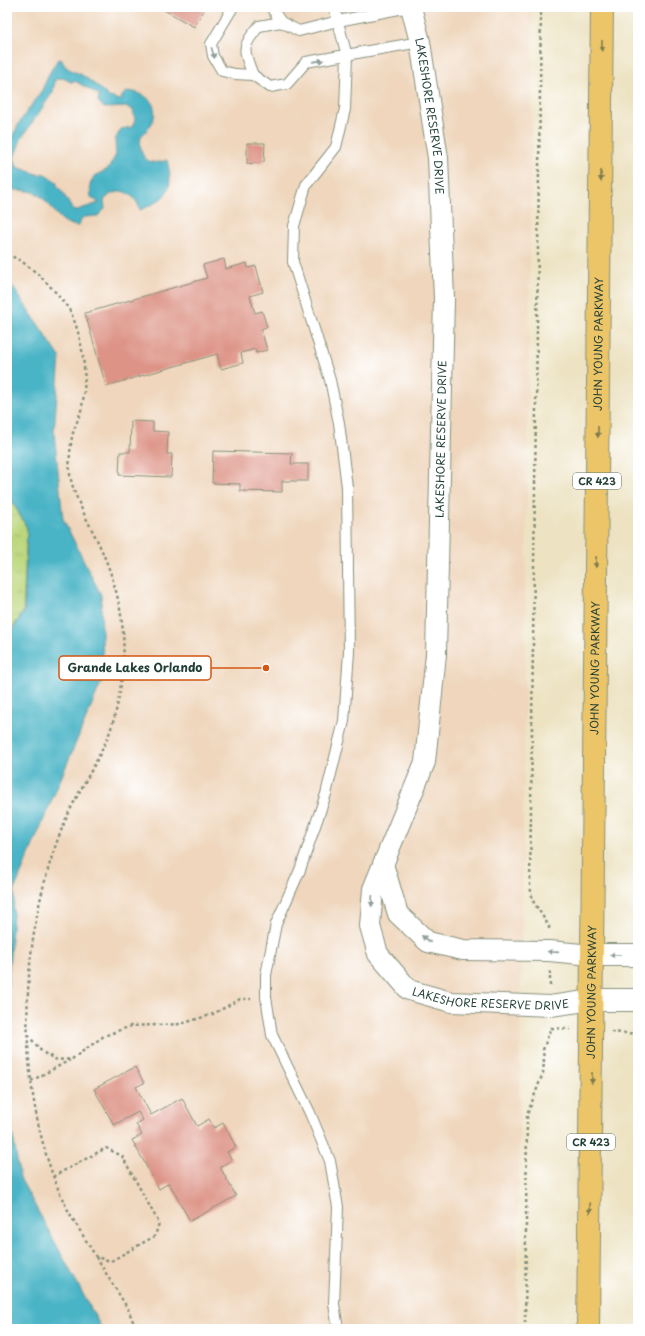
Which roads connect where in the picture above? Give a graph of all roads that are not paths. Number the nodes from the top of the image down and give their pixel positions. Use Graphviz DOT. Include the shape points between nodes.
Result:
graph roads {
  1 [pos="233,7"];
  2 [pos="272,7"];
  3 [pos="334,7"];
  4 [pos="410,7"];
  5 [pos="602,7"];
  6 [pos="338,21"];
  7 [pos="280,22"];
  8 [pos="420,42"];
  9 [pos="347,56"];
  10 [pos="253,75"];
  11 [pos="383,864"];
  12 [pos="592,955"];
  13 [pos="638,955"];
  14 [pos="593,1000"];
  15 [pos="638,1000"];
  16 [pos="338,1329"];
  17 [pos="588,1329"];
  1 -- 10 [label="lane, one-way" via="211,44 213,56 222,71"];
  2 -- 7 [label="lane"];
  3 -- 6 [label="lane"];
  4 -- 6 [label="lane"];
  4 -- 8 [label="street, LAKESHORE RESERVE DRIVE"];
  5 -- 12 [label="highway, JOHN YOUNG PARKWAY / CR 423, one-way"];
  6 -- 7 [label="lane" via="299,31"];
  6 -- 9 [label="lane"];
  7 -- 10 [label="lane" via="259,26 246,41 245,55"];
  8 -- 9 [label="lane"];
  8 -- 11 [label="street, LAKESHORE RESERVE DRIVE" via="438,158 444,298 436,654 426,762"];
  10 -- 9 [label="lane, one-way" via="270,86 287,84 306,62"];
  9 -- 16 [label="lane" via="346,109 336,147 306,185 294,226 293,262 330,380 339,423 347,486 349,652 344,721 326,794 300,870 276,924 266,975 266,997 272,1035 330,1161 338,1207 334,1304"];
  12 -- 11 [label="street, one-way" via="549,951 463,950 428,942 398,914"];
  11 -- 14 [label="street, LAKESHORE RESERVE DRIVE, one-way" via="373,889 370,926 378,954 409,990 451,1002 550,1006"];
  13 -- 12 [label="street, one-way"];
  12 -- 14 [label="highway, JOHN YOUNG PARKWAY / CR 423"];
  14 -- 15 [label="street"];
  14 -- 17 [label="highway, JOHN YOUNG PARKWAY / CR 423, one-way"];
}
